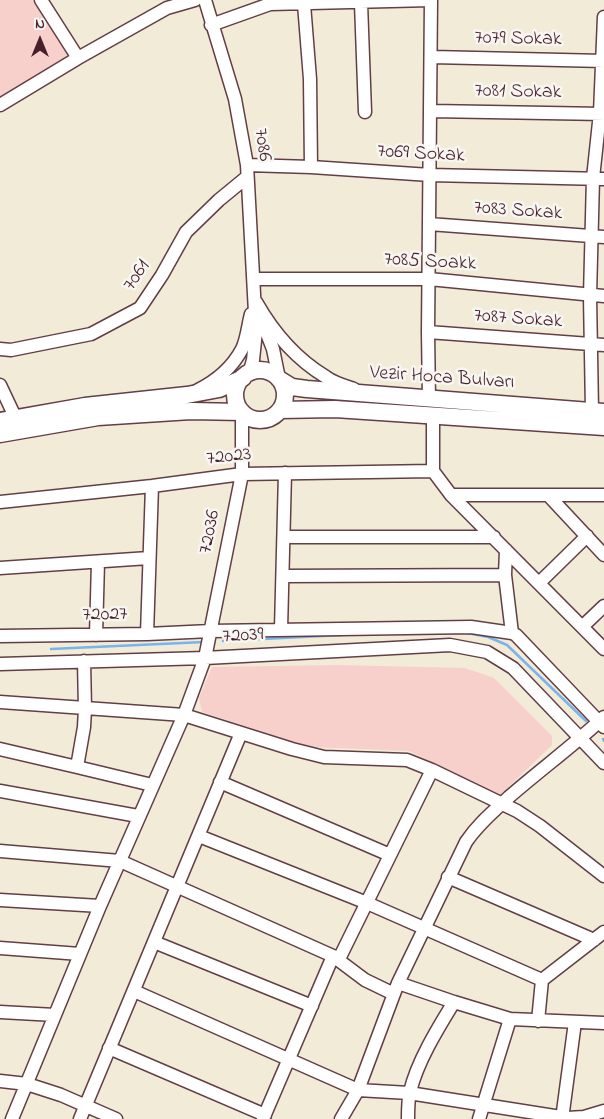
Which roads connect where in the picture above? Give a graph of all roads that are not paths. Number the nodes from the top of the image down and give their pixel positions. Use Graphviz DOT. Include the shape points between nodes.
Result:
graph roads {
  1 [pos="41,0"];
  2 [pos="194,0"];
  3 [pos="205,0"];
  4 [pos="431,0"];
  5 [pos="269,2"];
  6 [pos="361,3"];
  7 [pos="304,4"];
  8 [pos="604,17"];
  9 [pos="211,25"];
  10 [pos="432,56"];
  11 [pos="78,58"];
  12 [pos="603,61"];
  13 [pos="0,105"];
  14 [pos="431,111"];
  15 [pos="365,112"];
  16 [pos="602,113"];
  17 [pos="311,167"];
  18 [pos="247,171"];
  19 [pos="430,176"];
  20 [pos="599,178"];
  21 [pos="430,224"];
  22 [pos="598,237"];
  23 [pos="429,278"];
  24 [pos="254,279"];
  25 [pos="590,296"];
  26 [pos="604,296"];
  27 [pos="254,300"];
  28 [pos="428,332"];
  29 [pos="591,344"];
  30 [pos="604,345"];
  31 [pos="0,349"];
  32 [pos="246,376"];
  33 [pos="279,379"];
  34 [pos="0,386"];
  35 [pos="187,395"];
  36 [pos="374,395"];
  37 [pos="431,407"];
  38 [pos="280,410"];
  39 [pos="242,412"];
  40 [pos="598,412"];
  41 [pos="8,420"];
  42 [pos="604,427"];
  43 [pos="0,434"];
  44 [pos="433,472"];
  45 [pos="286,473"];
  46 [pos="242,474"];
  47 [pos="152,486"];
  48 [pos="451,495"];
  49 [pos="548,495"];
  50 [pos="604,495"];
  51 [pos="0,502"];
  52 [pos="587,536"];
  53 [pos="284,537"];
  54 [pos="494,538"];
  55 [pos="506,550"];
  56 [pos="604,555"];
  57 [pos="149,558"];
  58 [pos="98,562"];
  59 [pos="0,568"];
  60 [pos="505,575"];
  61 [pos="283,576"];
  62 [pos="539,583"];
  63 [pos="604,606"];
  64 [pos="583,626"];
  65 [pos="281,630"];
  66 [pos="211,631"];
  67 [pos="512,633"];
  68 [pos="147,634"];
  69 [pos="96,635"];
  70 [pos="0,636"];
  71 [pos="604,649"];
  72 [pos="205,658"];
  73 [pos="84,661"];
  74 [pos="0,664"];
  75 [pos="0,702"];
  76 [pos="85,709"];
  77 [pos="184,716"];
  78 [pos="602,722"];
  79 [pos="241,733"];
  80 [pos="580,739"];
  81 [pos="0,749"];
  82 [pos="604,763"];
  83 [pos="76,767"];
  84 [pos="432,770"];
  85 [pos="220,782"];
  86 [pos="152,785"];
  87 [pos="0,791"];
  88 [pos="502,804"];
  89 [pos="138,816"];
  90 [pos="199,836"];
  91 [pos="0,851"];
  92 [pos="390,855"];
  93 [pos="120,861"];
  94 [pos="604,876"];
  95 [pos="448,878"];
  96 [pos="177,888"];
  97 [pos="0,900"];
  98 [pos="367,903"];
  99 [pos="100,906"];
  100 [pos="423,928"];
  101 [pos="604,932"];
  102 [pos="594,940"];
  103 [pos="154,942"];
  104 [pos="0,948"];
  105 [pos="80,954"];
  106 [pos="336,958"];
  107 [pos="542,980"];
  108 [pos="396,988"];
  109 [pos="134,991"];
  110 [pos="454,1002"];
  111 [pos="312,1006"];
  112 [pos="0,1012"];
  113 [pos="55,1015"];
  114 [pos="510,1019"];
  115 [pos="538,1021"];
  116 [pos="575,1022"];
  117 [pos="604,1023"];
  118 [pos="109,1048"];
  119 [pos="289,1060"];
  120 [pos="0,1081"];
  121 [pos="27,1084"];
  122 [pos="358,1090"];
  123 [pos="409,1092"];
  124 [pos="483,1104"];
  125 [pos="85,1106"];
  126 [pos="604,1112"];
  127 [pos="264,1117"];
  128 [pos="565,1118"];
  129 [pos="12,1119"];
  130 [pos="80,1119"];
  131 [pos="116,1119"];
  132 [pos="341,1119"];
  133 [pos="408,1119"];
  134 [pos="479,1119"];
  1 -- 11 [label="street"];
  2 -- 11 [label="street" via="167,8"];
  3 -- 9 [label="street, 7086"];
  4 -- 6 [label="street"];
  4 -- 10 [label="street"];
  5 -- 7 [label="street"];
  5 -- 9 [label="street"];
  6 -- 7 [label="street"];
  6 -- 15 [label="street"];
  7 -- 17 [label="street" via="310,79"];
  8 -- 12 [label="street"];
  9 -- 18 [label="street, 7086" via="235,100"];
  10 -- 12 [label="street, 7079 Sokak"];
  10 -- 14 [label="street"];
  11 -- 13 [label="street"];
  12 -- 16 [label="street"];
  14 -- 16 [label="street, 7081 Sokak"];
  14 -- 19 [label="street"];
  16 -- 20 [label="street"];
  17 -- 18 [label="street, 7069 Sokak"];
  17 -- 19 [label="street, 7069 Sokak"];
  18 -- 24 [label="street, 7086"];
  18 -- 31 [label="street, 7061" via="186,232 140,308 91,334 11,350"];
  19 -- 20 [label="street, 7069 Sokak"];
  19 -- 21 [label="street"];
  20 -- 22 [label="street"];
  21 -- 22 [label="street, 7083 Sokak"];
  21 -- 23 [label="street"];
  22 -- 25 [label="street"];
  23 -- 24 [label="street, 7085 Soakk"];
  23 -- 25 [label="street, 7085 Soakk"];
  23 -- 28 [label="street"];
  24 -- 27 [label="street, 7086"];
  25 -- 26 [label="street, 7085 Soakk"];
  25 -- 29 [label="street"];
  27 -- 32 [label="street" via="256,331 253,360"];
  27 -- 33 [label="street" via="273,348"];
  27 -- 35 [label="street" via="242,348 229,368 210,384"];
  27 -- 36 [label="street" via="279,337 299,356 327,378"];
  28 -- 29 [label="street, 7087 Sokak"];
  28 -- 37 [label="street"];
  29 -- 30 [label="street, 7087 Sokak"];
  29 -- 40 [label="street"];
  32 -- 33 [label="main road" via="264,371"];
  32 -- 35 [label="main road" via="219,389"];
  32 -- 39 [label="main road" via="236,392"];
  33 -- 36 [label="main road, Vezir Hoca Bulvarı" via="292,387"];
  33 -- 38 [label="main road" via="285,394"];
  34 -- 41 [label="street"];
  35 -- 41 [label="main road" via="85,406"];
  36 -- 37 [label="main road, Vezir Hoca Bulvarı"];
  37 -- 38 [label="main road, Vezir Hoca Bulvarı"];
  37 -- 40 [label="main road, Vezir Hoca Bulvarı"];
  37 -- 42 [label="main road, Vezir Hoca Bulvarı" via="500,421"];
  37 -- 44 [label="street"];
  38 -- 39 [label="main road" via="266,420 249,418"];
  39 -- 43 [label="main road" via="191,411 98,417"];
  39 -- 46 [label="street, 72036"];
  44 -- 45 [label="street, 72023"];
  44 -- 48 [label="street"];
  45 -- 46 [label="street, 72023"];
  45 -- 53 [label="street"];
  46 -- 47 [label="street, 72023"];
  46 -- 66 [label="street, 72036"];
  47 -- 51 [label="street, 72023"];
  47 -- 57 [label="street"];
  48 -- 49 [label="street"];
  48 -- 54 [label="street"];
  49 -- 50 [label="street"];
  49 -- 52 [label="street"];
  52 -- 56 [label="street"];
  52 -- 62 [label="street"];
  53 -- 54 [label="street"];
  53 -- 61 [label="street"];
  54 -- 55 [label="street"];
  55 -- 60 [label="street"];
  55 -- 62 [label="street"];
  57 -- 58 [label="street"];
  57 -- 68 [label="street"];
  58 -- 59 [label="street"];
  58 -- 69 [label="street"];
  60 -- 61 [label="street"];
  60 -- 67 [label="street"];
  61 -- 65 [label="street"];
  62 -- 71 [label="street"];
  63 -- 64 [label="street"];
  65 -- 66 [label="street, 72027"];
  65 -- 67 [label="street, 72027" via="471,627"];
  66 -- 68 [label="street, 72027"];
  66 -- 72 [label="street, 72036"];
  67 -- 78 [label="street"];
  68 -- 69 [label="street, 72027"];
  69 -- 70 [label="street, 72027"];
  72 -- 73 [label="street, 72039"];
  72 -- 77 [label="street, 72036"];
  72 -- 80 [label="street, 72039" via="450,645 487,652 513,668"];
  73 -- 74 [label="street, 72039"];
  73 -- 76 [label="street"];
  75 -- 76 [label="street"];
  76 -- 77 [label="street"];
  76 -- 83 [label="street"];
  77 -- 79 [label="street"];
  77 -- 86 [label="street, 72036"];
  78 -- 80 [label="street"];
  79 -- 84 [label="street" via="324,757 407,760"];
  79 -- 85 [label="street"];
  80 -- 82 [label="street"];
  80 -- 88 [label="street"];
  81 -- 83 [label="street"];
  83 -- 86 [label="street"];
  84 -- 88 [label="street"];
  84 -- 92 [label="street"];
  85 -- 90 [label="street"];
  85 -- 92 [label="street"];
  86 -- 89 [label="street, 72036"];
  87 -- 89 [label="street"];
  88 -- 94 [label="street" via="540,826"];
  88 -- 95 [label="street" via="472,834"];
  89 -- 93 [label="street, 72036"];
  90 -- 96 [label="street"];
  90 -- 98 [label="street"];
  91 -- 93 [label="street"];
  92 -- 98 [label="street"];
  93 -- 96 [label="street"];
  93 -- 99 [label="street, 72036"];
  95 -- 100 [label="street"];
  95 -- 102 [label="street"];
  96 -- 103 [label="street"];
  96 -- 106 [label="street"];
  97 -- 99 [label="street"];
  98 -- 100 [label="street"];
  98 -- 106 [label="street"];
  99 -- 105 [label="street, 72036"];
  100 -- 107 [label="street"];
  100 -- 108 [label="street"];
  101 -- 102 [label="street"];
  102 -- 107 [label="street"];
  103 -- 109 [label="street"];
  103 -- 111 [label="street"];
  104 -- 105 [label="street"];
  105 -- 113 [label="street, 72036"];
  106 -- 108 [label="street" via="365,980"];
  106 -- 111 [label="street"];
  107 -- 115 [label="street"];
  108 -- 110 [label="street"];
  108 -- 122 [label="street"];
  109 -- 118 [label="street"];
  109 -- 119 [label="street"];
  110 -- 114 [label="street"];
  110 -- 123 [label="street" via="427,1049"];
  111 -- 119 [label="street"];
  112 -- 113 [label="street"];
  113 -- 121 [label="street, 72036"];
  114 -- 115 [label="street"];
  114 -- 124 [label="street"];
  115 -- 116 [label="street"];
  116 -- 117 [label="street"];
  116 -- 128 [label="street"];
  118 -- 125 [label="street"];
  118 -- 127 [label="street"];
  119 -- 122 [label="street"];
  119 -- 127 [label="street"];
  120 -- 121 [label="street"];
  121 -- 125 [label="street"];
  121 -- 129 [label="street, 72036"];
  122 -- 123 [label="street"];
  122 -- 132 [label="street"];
  123 -- 124 [label="street"];
  123 -- 133 [label="street"];
  124 -- 128 [label="street"];
  124 -- 134 [label="street"];
  125 -- 130 [label="street"];
  125 -- 131 [label="street"];
  126 -- 128 [label="street"];
}
